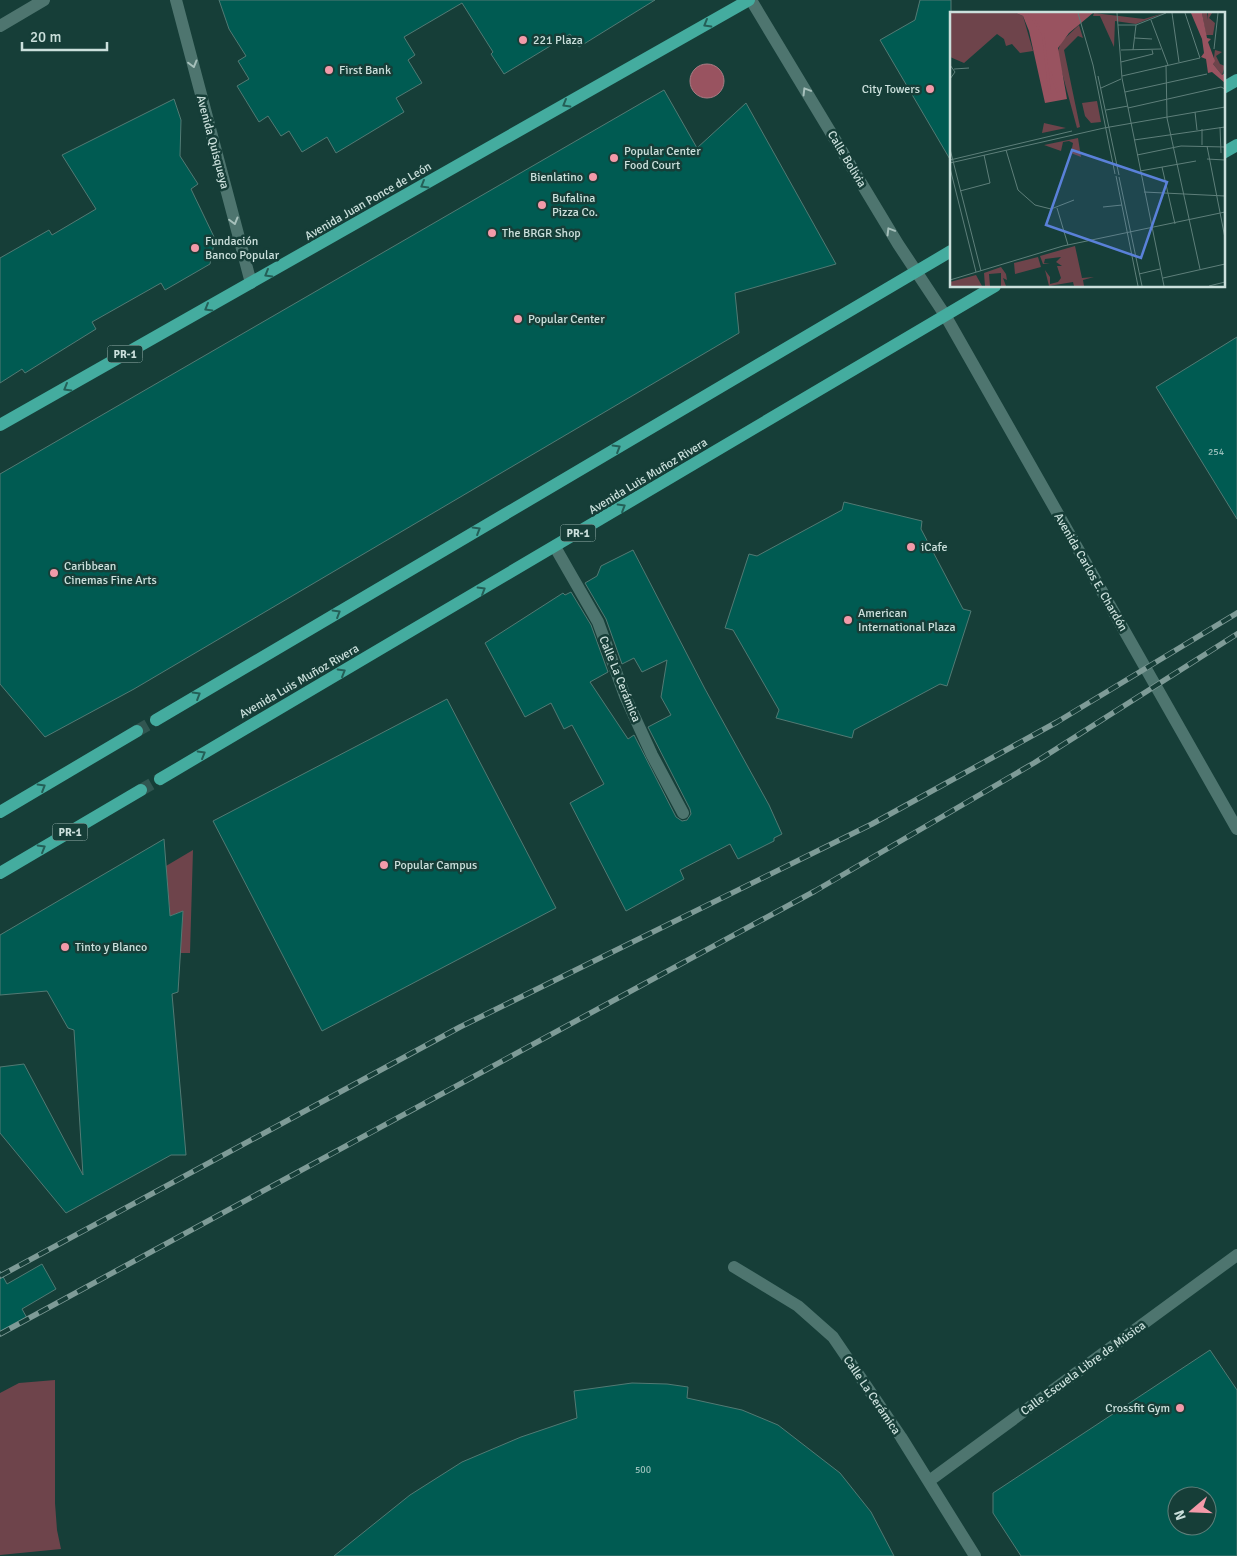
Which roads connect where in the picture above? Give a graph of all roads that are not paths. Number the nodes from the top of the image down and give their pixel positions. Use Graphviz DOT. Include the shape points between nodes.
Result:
graph roads {
  1 [pos="44,0"];
  2 [pos="176,0"];
  3 [pos="750,0"];
  4 [pos="0,26"];
  5 [pos="1237,80"];
  6 [pos="1224,87"];
  7 [pos="1237,145"];
  8 [pos="1224,152"];
  9 [pos="950,252"];
  10 [pos="917,271"];
  11 [pos="251,284"];
  12 [pos="992,288"];
  13 [pos="945,315"];
  14 [pos="0,425"];
  15 [pos="555,547"];
  16 [pos="156,720"];
  17 [pos="137,731"];
  18 [pos="160,779"];
  19 [pos="141,790"];
  20 [pos="0,812"];
  21 [pos="683,813"];
  22 [pos="1237,829"];
  23 [pos="0,873"];
  24 [pos="1237,1255"];
  25 [pos="734,1267"];
  26 [pos="929,1481"];
  27 [pos="974,1556"];
  1 -- 4 [label="street"];
  2 -- 11 [label="street, Avenida Quisqueya, one-way"];
  10 -- 3 [label="street, Calle Bolivia, one-way"];
  3 -- 11 [label="main road, Avenida Juan Ponce de León / PR-1, one-way"];
  5 -- 6 [label="main road"];
  7 -- 8 [label="main road"];
  9 -- 10 [label="main road"];
  10 -- 13 [label="street, Calle Bolivia"];
  16 -- 10 [label="main road, one-way"];
  11 -- 14 [label="main road, Avenida Juan Ponce de León / PR-1, one-way"];
  12 -- 13 [label="main road, Avenida Luis Muñoz Rivera / PR-1"];
  15 -- 13 [label="main road, Avenida Luis Muñoz Rivera / PR-1, one-way"];
  13 -- 22 [label="street, Avenida Carlos E. Chardón"];
  18 -- 15 [label="main road, Avenida Luis Muñoz Rivera / PR-1, one-way"];
  15 -- 21 [label="street, Calle La Cerámica" via="598,622 625,696"];
  20 -- 17 [label="main road, one-way"];
  23 -- 19 [label="main road, PR-1, one-way"];
  24 -- 26 [label="street, Calle Escuela Libre de Música"];
  25 -- 26 [label="street, Calle La Cerámica" via="798,1306 832,1337"];
  26 -- 27 [label="street, Calle La Cerámica"];
}
